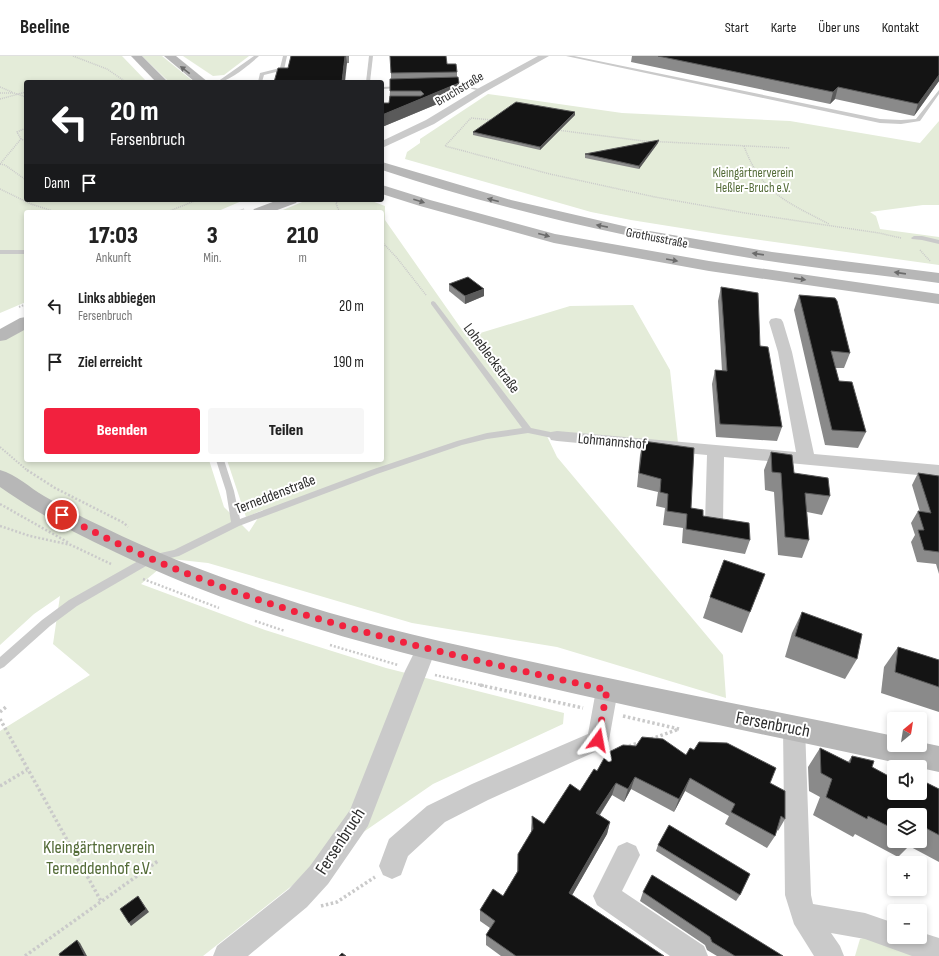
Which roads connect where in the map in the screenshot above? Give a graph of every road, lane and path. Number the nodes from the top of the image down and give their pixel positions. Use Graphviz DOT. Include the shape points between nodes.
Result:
graph roads {
  1 [pos="73,56"];
  2 [pos="136,56"];
  3 [pos="169,56"];
  4 [pos="257,56"];
  5 [pos="285,56"];
  6 [pos="370,56"];
  7 [pos="545,56"];
  8 [pos="568,56"];
  9 [pos="124,80"];
  10 [pos="160,80"];
  11 [pos="199,80"];
  12 [pos="222,80"];
  13 [pos="260,80"];
  14 [pos="368,80"];
  15 [pos="441,86"];
  16 [pos="0,87"];
  17 [pos="404,87"];
  18 [pos="384,88"];
  19 [pos="482,90"];
  20 [pos="939,91"];
  21 [pos="14,92"];
  22 [pos="0,93"];
  23 [pos="24,93"];
  24 [pos="19,94"];
  25 [pos="24,96"];
  26 [pos="0,99"];
  27 [pos="493,120"];
  28 [pos="430,122"];
  29 [pos="24,129"];
  30 [pos="552,129"];
  31 [pos="21,139"];
  32 [pos="24,140"];
  33 [pos="384,144"];
  34 [pos="744,146"];
  35 [pos="790,148"];
  36 [pos="386,158"];
  37 [pos="0,159"];
  38 [pos="3,160"];
  39 [pos="0,164"];
  40 [pos="24,178"];
  41 [pos="0,189"];
  42 [pos="384,190"];
  43 [pos="24,201"];
  44 [pos="26,202"];
  45 [pos="192,202"];
  46 [pos="274,202"];
  47 [pos="286,202"];
  48 [pos="50,210"];
  49 [pos="172,210"];
  50 [pos="259,210"];
  51 [pos="264,210"];
  52 [pos="832,226"];
  53 [pos="914,238"];
  54 [pos="906,239"];
  55 [pos="939,242"];
  56 [pos="384,244"];
  57 [pos="0,252"];
  58 [pos="24,252"];
  59 [pos="939,278"];
  60 [pos="939,299"];
  61 [pos="433,303"];
  62 [pos="24,316"];
  63 [pos="776,322"];
  64 [pos="24,323"];
  65 [pos="0,328"];
  66 [pos="0,336"];
  67 [pos="528,430"];
  68 [pos="556,436"];
  69 [pos="0,447"];
  70 [pos="716,450"];
  71 [pos="806,458"];
  72 [pos="221,462"];
  73 [pos="939,471"];
  74 [pos="1,477"];
  75 [pos="0,504"];
  76 [pos="714,523"];
  77 [pos="236,524"];
  78 [pos="0,526"];
  79 [pos="133,532"];
  80 [pos="71,545"];
  81 [pos="150,559"];
  82 [pos="128,572"];
  83 [pos="426,649"];
  84 [pos="0,664"];
  85 [pos="607,690"];
  86 [pos="6,708"];
  87 [pos="0,712"];
  88 [pos="0,719"];
  89 [pos="794,727"];
  90 [pos="679,729"];
  91 [pos="622,749"];
  92 [pos="939,759"];
  93 [pos="27,770"];
  94 [pos="0,786"];
  95 [pos="627,855"];
  96 [pos="158,862"];
  97 [pos="392,866"];
  98 [pos="100,901"];
  99 [pos="314,907"];
  100 [pos="803,915"];
  101 [pos="887,934"];
  102 [pos="916,944"];
  103 [pos="939,952"];
  104 [pos="25,956"];
  105 [pos="227,956"];
  106 [pos="694,956"];
  107 [pos="830,956"];
  1 -- 9 [label="path" via="109,70"];
  2 -- 10 [label="main road"];
  11 -- 3 [label="main road, one-way"];
  4 -- 12 [label="lane"];
  5 -- 13 [label="lane" via="282,69 262,74"];
  6 -- 14 [label="lane"];
  7 -- 19 [label="street, Bruchstraße"];
  8 -- 20 [label="lane" via="880,121 918,120"];
  15 -- 19 [label="lane" via="462,86"];
  16 -- 21 [label="path"];
  17 -- 18 [label="lane"];
  19 -- 28 [label="street, Bruchstraße"];
  21 -- 22 [label="path"];
  21 -- 24 [label="path"];
  23 -- 24 [label="path"];
  24 -- 25 [label="path"];
  24 -- 26 [label="path"];
  27 -- 52 [label="path" via="471,118 445,146 563,178 638,194"];
  28 -- 33 [label="street, Bruchstraße"];
  28 -- 36 [label="street, Bruchstraße"];
  29 -- 31 [label="path" via="17,132"];
  30 -- 34 [label="path" via="609,138"];
  31 -- 32 [label="path"];
  31 -- 38 [label="path"];
  34 -- 35 [label="path"];
  34 -- 52 [label="path" via="755,172 769,190"];
  59 -- 36 [label="main road, Grothusstraße, one-way" via="717,248 584,222 481,196"];
  37 -- 38 [label="path"];
  38 -- 39 [label="path"];
  39 -- 40 [label="path" via="6,165"];
  41 -- 43 [label="path"];
  42 -- 60 [label="main road, Grothusstraße, one-way" via="554,238 709,266"];
  44 -- 48 [label="path"];
  45 -- 49 [label="path"];
  46 -- 50 [label="main road"];
  47 -- 51 [label="main road"];
  52 -- 54 [label="path"];
  53 -- 55 [label="lane"];
  56 -- 61 [label="path"];
  57 -- 58 [label="lane"];
  61 -- 67 [label="lane, Lohebleckstraße"];
  62 -- 65 [label="main road"];
  63 -- 71 [label="street" via="786,352"];
  64 -- 66 [label="main road"];
  67 -- 68 [label="lane"];
  67 -- 77 [label="lane, Terneddenstraße" via="460,443 366,474"];
  68 -- 70 [label="street, Lohmannshof"];
  69 -- 79 [label="path" via="55,488 124,523"];
  70 -- 71 [label="street, Lohmannshof"];
  70 -- 76 [label="street"];
  71 -- 73 [label="street, Lohmannshof"];
  72 -- 77 [label="lane" via="230,491"];
  74 -- 81 [label="main road, Fersenbruch" via="36,501"];
  75 -- 80 [label="path"];
  77 -- 81 [label="lane, Terneddenstraße" via="176,553"];
  78 -- 80 [label="path"];
  80 -- 82 [label="path"];
  81 -- 82 [label="lane, Terneddenstraße"];
  81 -- 83 [label="main road, Fersenbruch" via="278,607"];
  82 -- 84 [label="lane, Terneddenstraße" via="73,603"];
  83 -- 85 [label="main road, Fersenbruch"];
  83 -- 105 [label="street, Fersenbruch" via="359,818 319,875 298,898"];
  85 -- 89 [label="main road, Fersenbruch"];
  85 -- 97 [label="street" via="598,740 436,814 398,848"];
  86 -- 87 [label="path"];
  88 -- 93 [label="path"];
  89 -- 92 [label="main road, Fersenbruch"];
  89 -- 100 [label="street" via="798,896"];
  90 -- 91 [label="path"];
  93 -- 94 [label="path"];
  93 -- 98 [label="path"];
  95 -- 106 [label="street" via="606,896"];
  96 -- 98 [label="path"];
  97 -- 99 [label="path" via="337,902"];
  98 -- 104 [label="path"];
  100 -- 101 [label="street" via="865,926"];
  100 -- 107 [label="street"];
  102 -- 103 [label="street"];
}
